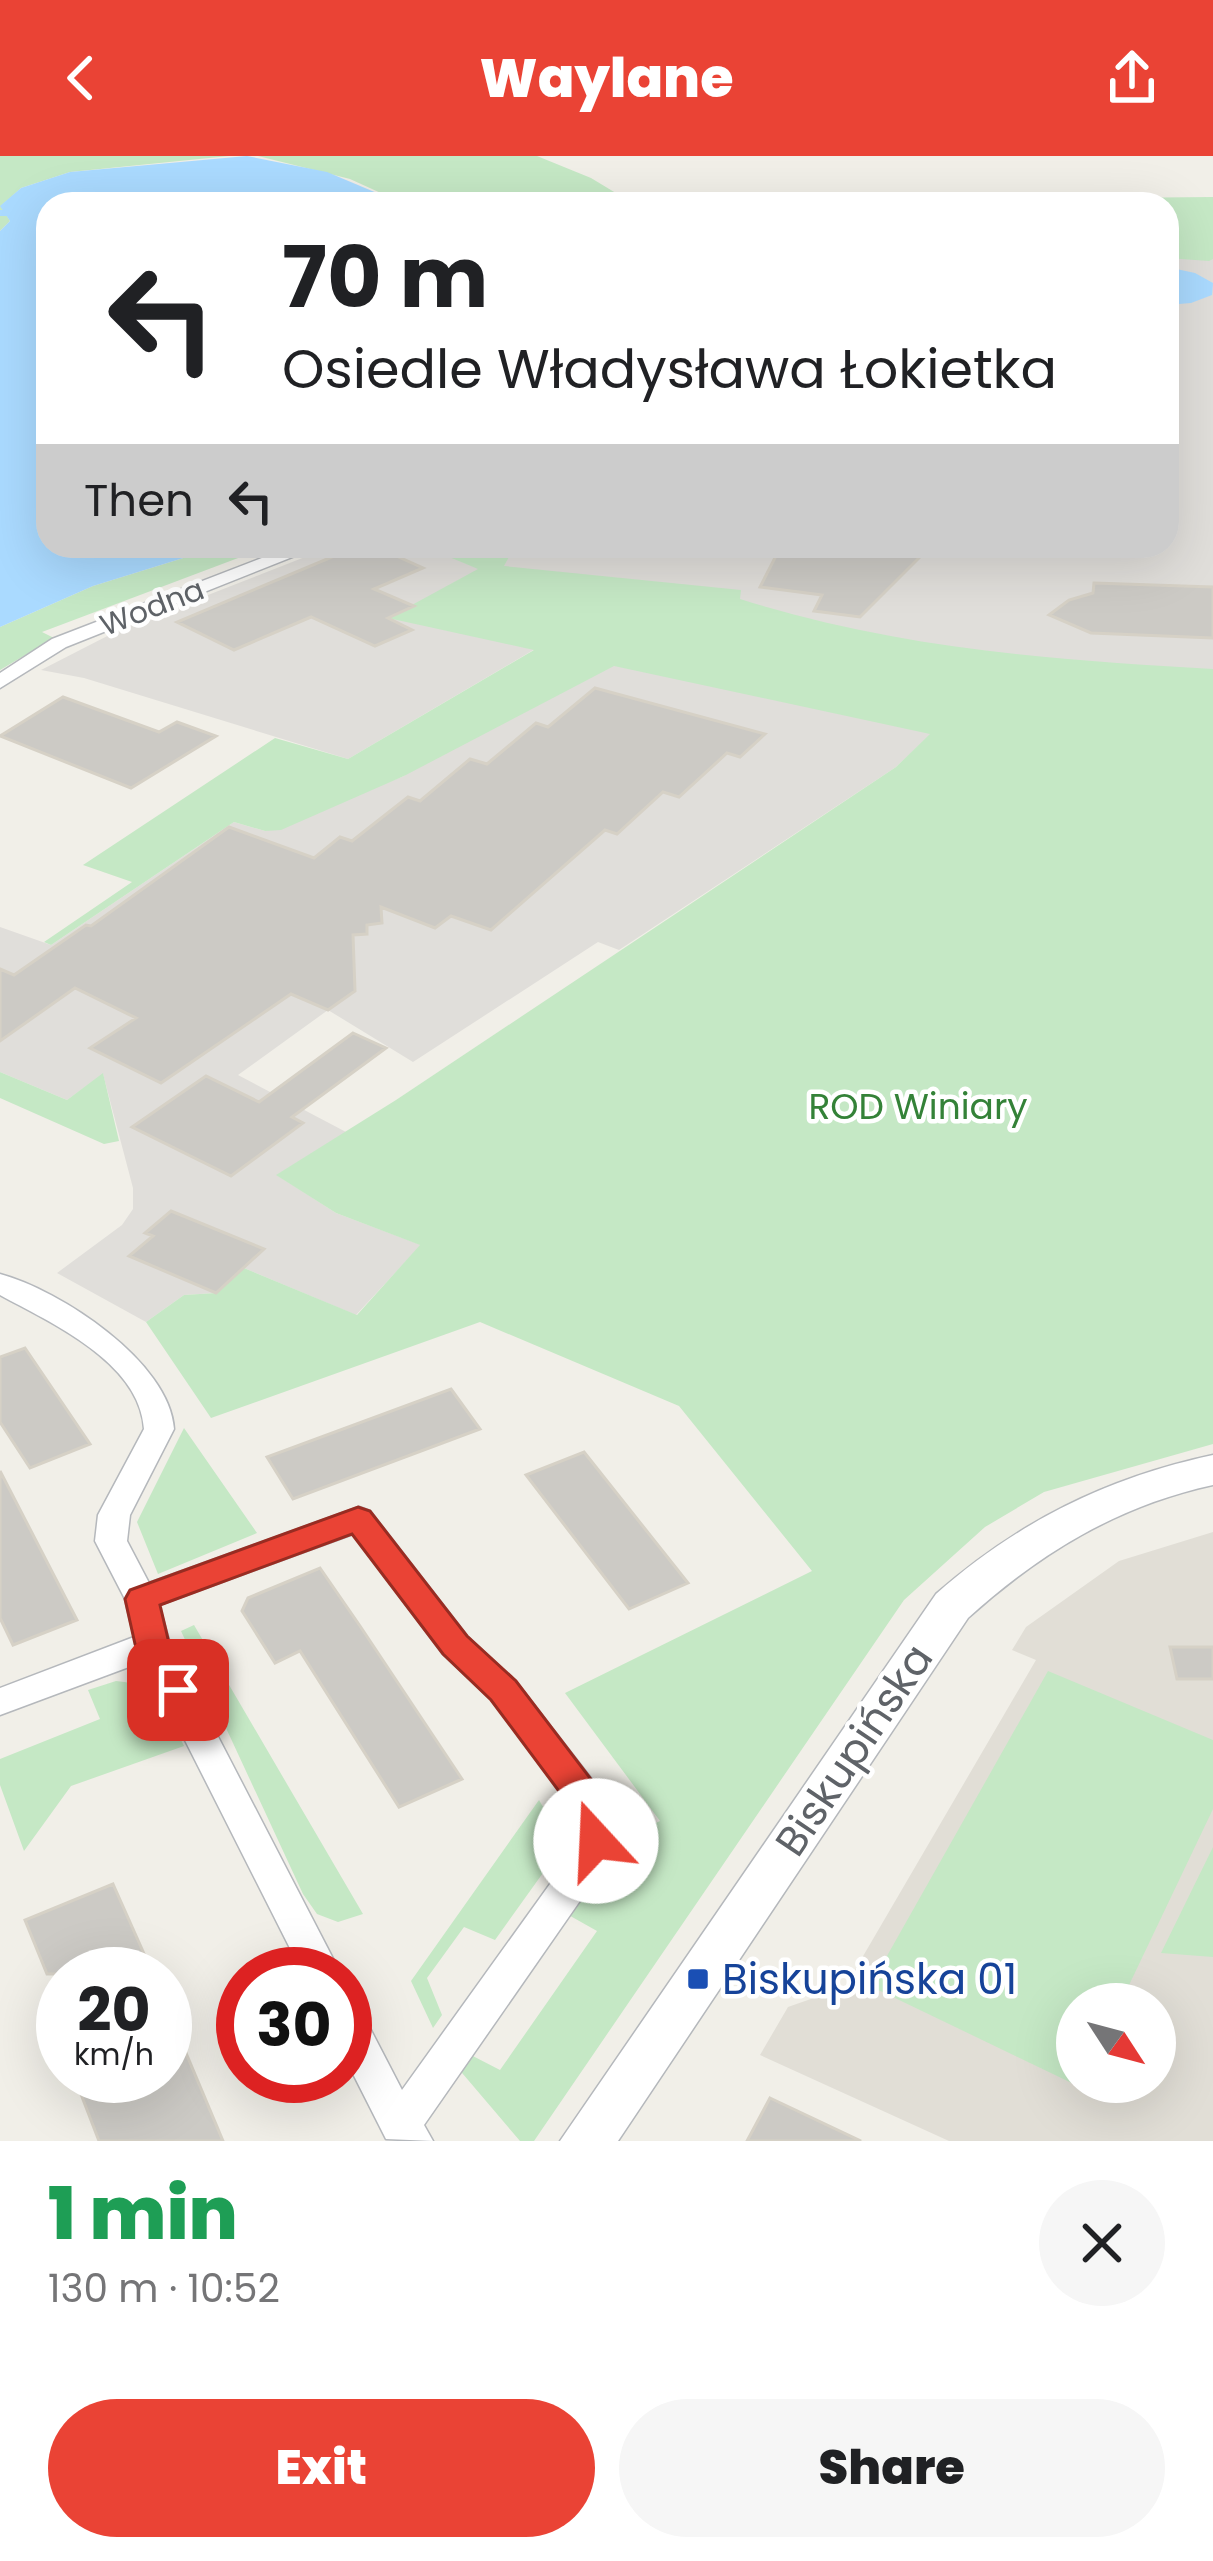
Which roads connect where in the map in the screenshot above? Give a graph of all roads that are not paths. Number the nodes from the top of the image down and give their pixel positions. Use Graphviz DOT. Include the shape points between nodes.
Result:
graph roads {
  1 [pos="279,558"];
  2 [pos="0,682"];
  3 [pos="0,1283"];
  4 [pos="1213,1470"];
  5 [pos="142,1599"];
  6 [pos="152,1644"];
  7 [pos="0,1702"];
  8 [pos="308,1947"];
  9 [pos="372,2069"];
  10 [pos="407,2133"];
  11 [pos="587,2141"];
  1 -- 2 [label="street, Wodna" via="59,643"];
  3 -- 5 [label="street" via="107,1343 158,1413 160,1429 114,1515 111,1540"];
  4 -- 11 [label="street, Biskupińska" via="1115,1497 1062,1523 996,1564 952,1606"];
  5 -- 6 [label="street"];
  5 -- 10 [label="street" via="358,1519 590,1805 596,1841 578,1874"];
  6 -- 7 [label="street"];
  6 -- 8 [label="street"];
  9 -- 10 [label="street"];
}
